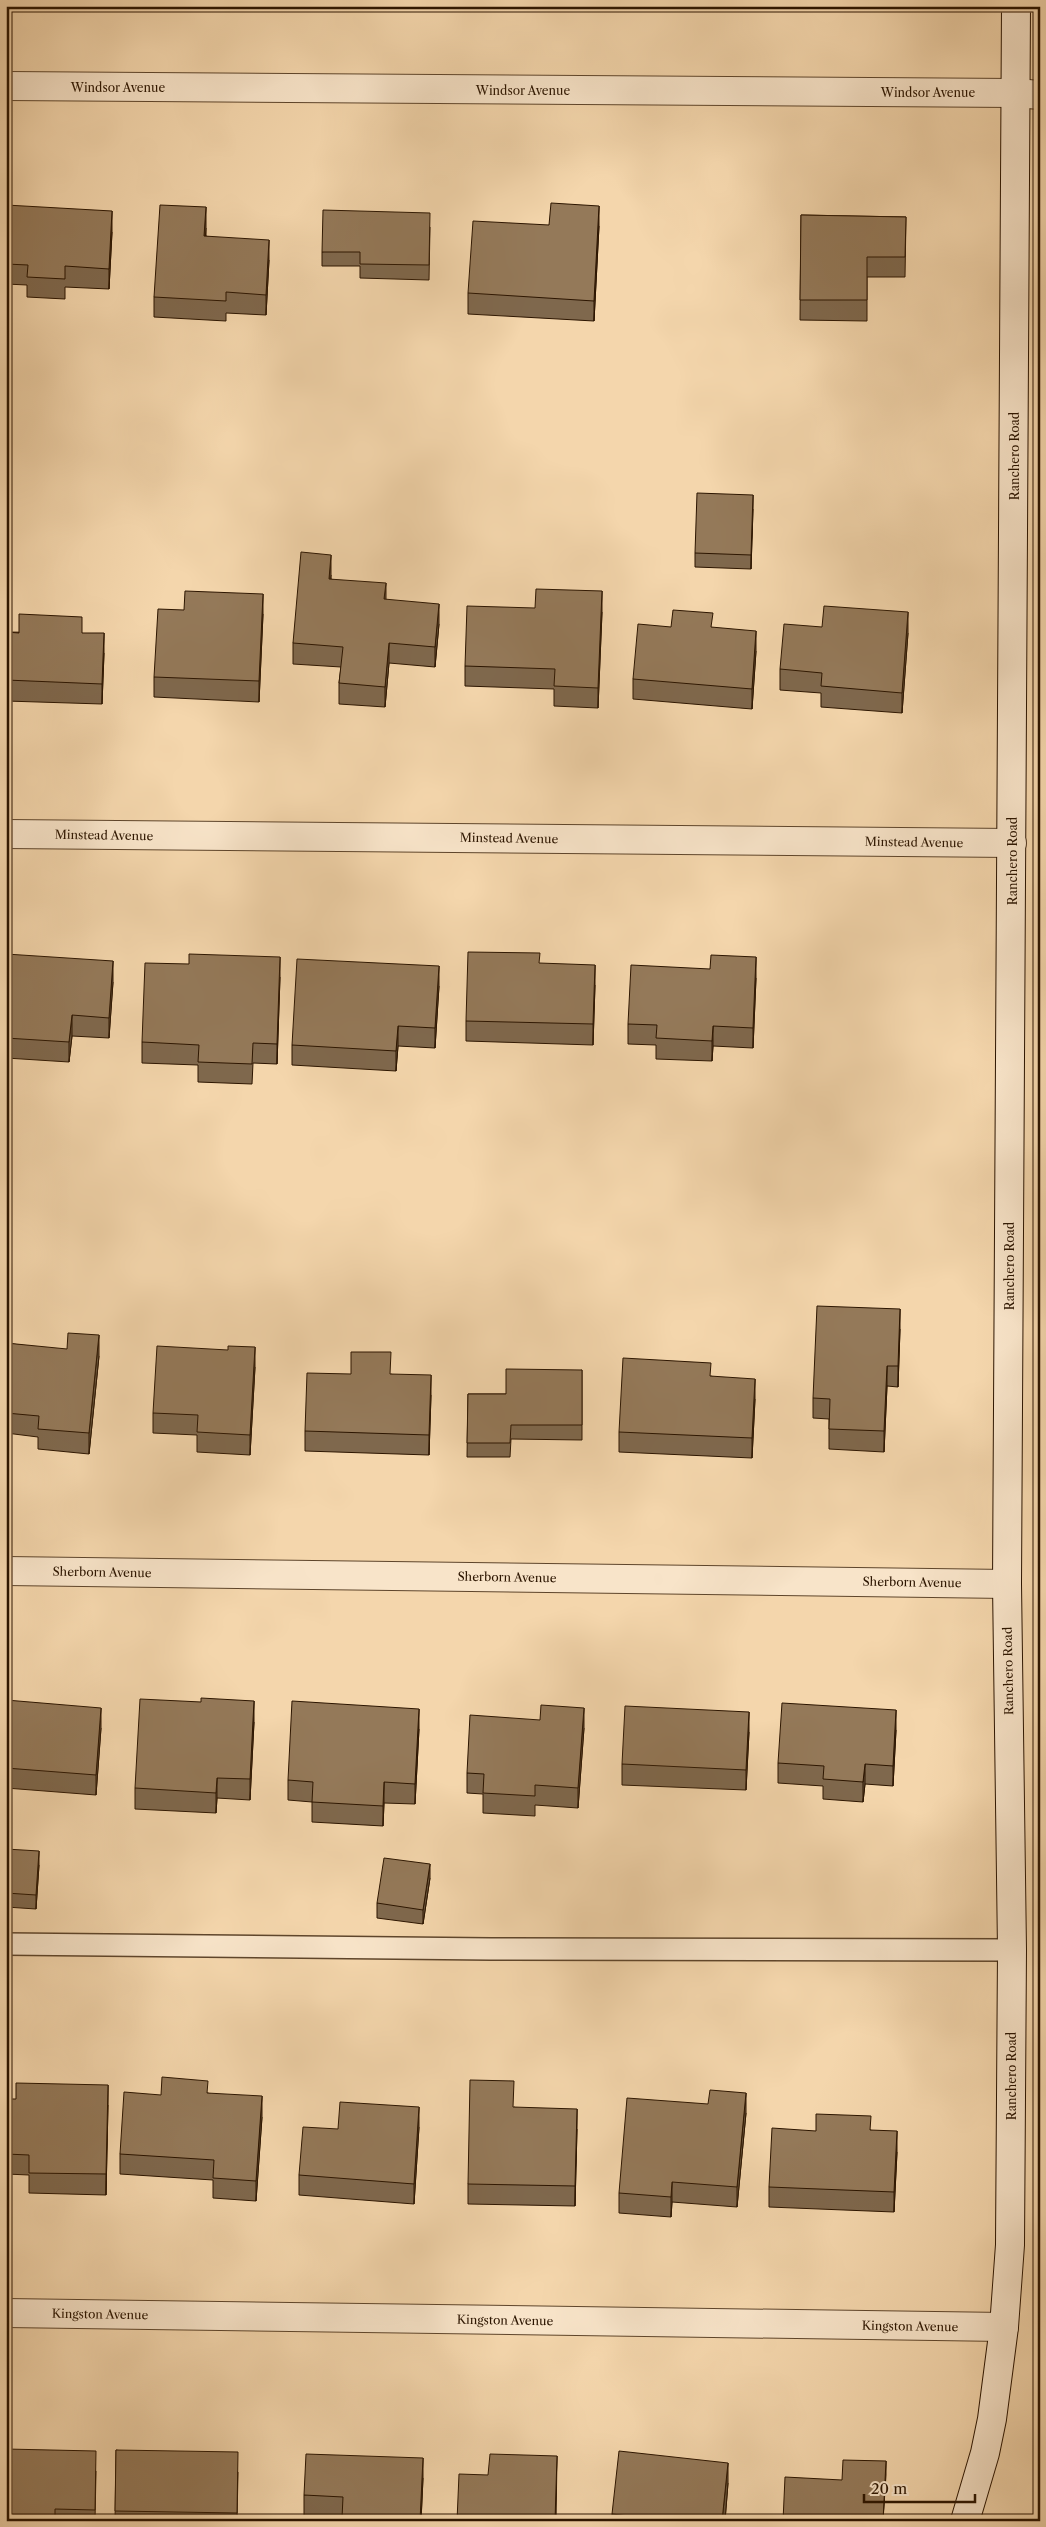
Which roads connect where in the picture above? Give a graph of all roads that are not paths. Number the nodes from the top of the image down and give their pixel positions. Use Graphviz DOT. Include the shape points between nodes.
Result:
graph roads {
  1 [pos="1016,6"];
  2 [pos="6,86"];
  3 [pos="1027,94"];
  4 [pos="6,834"];
  5 [pos="1012,843"];
  6 [pos="6,1570"];
  7 [pos="1007,1584"];
  8 [pos="6,1944"];
  9 [pos="1012,1950"];
  10 [pos="6,2313"];
  11 [pos="1004,2328"];
  12 [pos="965,2521"];
  1 -- 3 [label="street, Ranchero Road"];
  2 -- 3 [label="street, Windsor Avenue"];
  3 -- 5 [label="street, Ranchero Road"];
  4 -- 5 [label="street, Minstead Avenue"];
  5 -- 7 [label="street, Ranchero Road"];
  6 -- 7 [label="street, Sherborn Avenue"];
  7 -- 9 [label="street, Ranchero Road"];
  8 -- 9 [label="lane"];
  9 -- 11 [label="street, Ranchero Road" via="1010,2245"];
  10 -- 11 [label="street, Kingston Avenue"];
  11 -- 12 [label="street, Ranchero Road" via="992,2419"];
}
